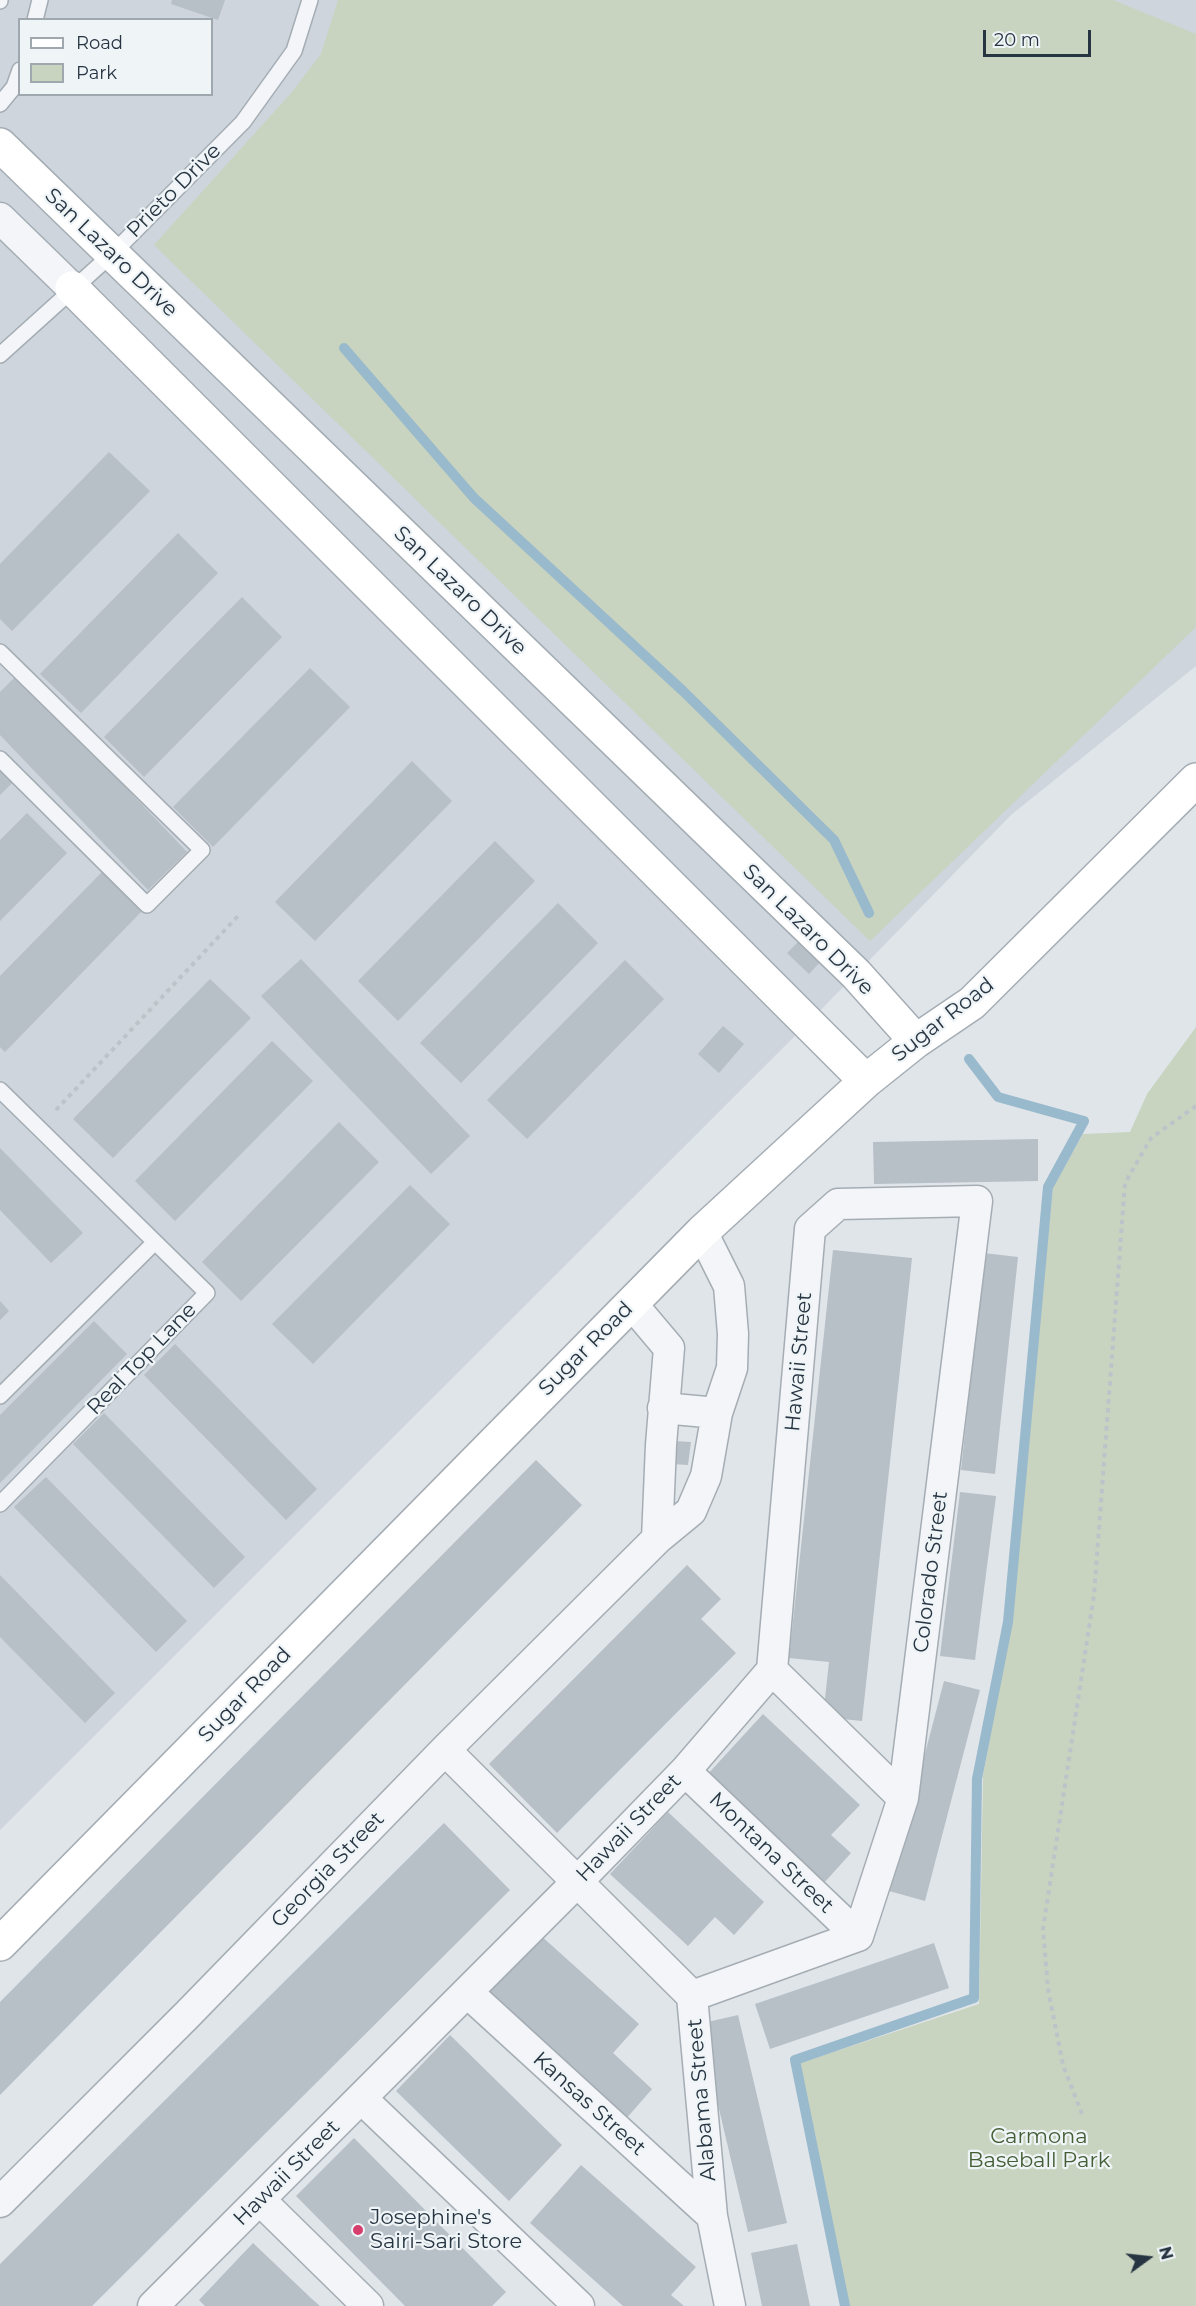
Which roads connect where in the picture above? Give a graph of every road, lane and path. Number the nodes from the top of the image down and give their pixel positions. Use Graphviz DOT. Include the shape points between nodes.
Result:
graph roads {
  1 [pos="40,0"];
  2 [pos="310,0"];
  3 [pos="36,18"];
  4 [pos="18,76"];
  5 [pos="0,104"];
  6 [pos="0,146"];
  7 [pos="0,218"];
  8 [pos="112,254"];
  9 [pos="72,288"];
  10 [pos="0,355"];
  11 [pos="0,652"];
  12 [pos="0,759"];
  13 [pos="1196,780"];
  14 [pos="238,916"];
  15 [pos="916,1041"];
  16 [pos="866,1081"];
  17 [pos="0,1090"];
  18 [pos="1196,1106"];
  19 [pos="39,1129"];
  20 [pos="977,1201"];
  21 [pos="702,1232"];
  22 [pos="155,1242"];
  23 [pos="632,1304"];
  24 [pos="0,1396"];
  25 [pos="663,1408"];
  26 [pos="717,1413"];
  27 [pos="0,1504"];
  28 [pos="657,1539"];
  29 [pos="772,1670"];
  30 [pos="445,1750"];
  31 [pos="684,1771"];
  32 [pos="903,1798"];
  33 [pos="577,1882"];
  34 [pos="858,1936"];
  35 [pos="0,1944"];
  36 [pos="466,1992"];
  37 [pos="692,1996"];
  38 [pos="361,2098"];
  39 [pos="1082,2114"];
  40 [pos="260,2200"];
  41 [pos="0,2202"];
  42 [pos="712,2216"];
  43 [pos="163,2303"];
  44 [pos="368,2306"];
  45 [pos="579,2306"];
  46 [pos="730,2306"];
  1 -- 3 [label="lane"];
  2 -- 8 [label="lane, Prieto Drive" via="294,51 243,122"];
  4 -- 5 [label="lane"];
  6 -- 8 [label="street, San Lazaro Drive"];
  7 -- 9 [label="street"];
  8 -- 9 [label="lane, Prieto Drive"];
  8 -- 15 [label="street, San Lazaro Drive" via="856,974"];
  9 -- 10 [label="lane, Prieto Drive"];
  9 -- 16 [label="street"];
  11 -- 12 [label="lane" via="202,850 147,904"];
  13 -- 15 [label="street, Sugar Road" via="972,1003"];
  14 -- 19 [label="path"];
  15 -- 16 [label="street, Sugar Road"];
  16 -- 21 [label="street, Sugar Road"];
  17 -- 19 [label="lane, Real Top Lane"];
  18 -- 39 [label="path" via="1151,1138 1125,1183 1094,1595 1043,1929 1048,1989 1064,2066"];
  19 -- 22 [label="lane, Real Top Lane"];
  20 -- 29 [label="street, Hawaii Street" via="837,1204 810,1229"];
  20 -- 32 [label="street, Colorado Street"];
  21 -- 23 [label="street, Sugar Road"];
  21 -- 26 [label="street" via="729,1286 733,1334 732,1368"];
  22 -- 24 [label="lane"];
  22 -- 27 [label="lane, Real Top Lane" via="207,1293"];
  23 -- 25 [label="street" via="669,1348"];
  23 -- 35 [label="street, Sugar Road"];
  25 -- 26 [label="street"];
  25 -- 28 [label="street"];
  26 -- 28 [label="street, Georgia Street" via="706,1476 691,1511"];
  28 -- 30 [label="street, Georgia Street"];
  29 -- 31 [label="street, Hawaii Street"];
  29 -- 32 [label="street"];
  30 -- 33 [label="street"];
  30 -- 41 [label="street, Georgia Street"];
  31 -- 33 [label="street, Hawaii Street"];
  31 -- 34 [label="street, Montana Street"];
  32 -- 34 [label="street, Colorado Street"];
  33 -- 36 [label="street, Hawaii Street"];
  33 -- 37 [label="street"];
  34 -- 37 [label="street, Alabama Street"];
  36 -- 38 [label="street, Hawaii Street"];
  36 -- 42 [label="street, Kansas Street"];
  37 -- 42 [label="street, Alabama Street"];
  38 -- 40 [label="street, Hawaii Street"];
  38 -- 45 [label="street"];
  40 -- 43 [label="street, Hawaii Street"];
  40 -- 44 [label="street"];
  42 -- 46 [label="street, Alabama Street"];
}
